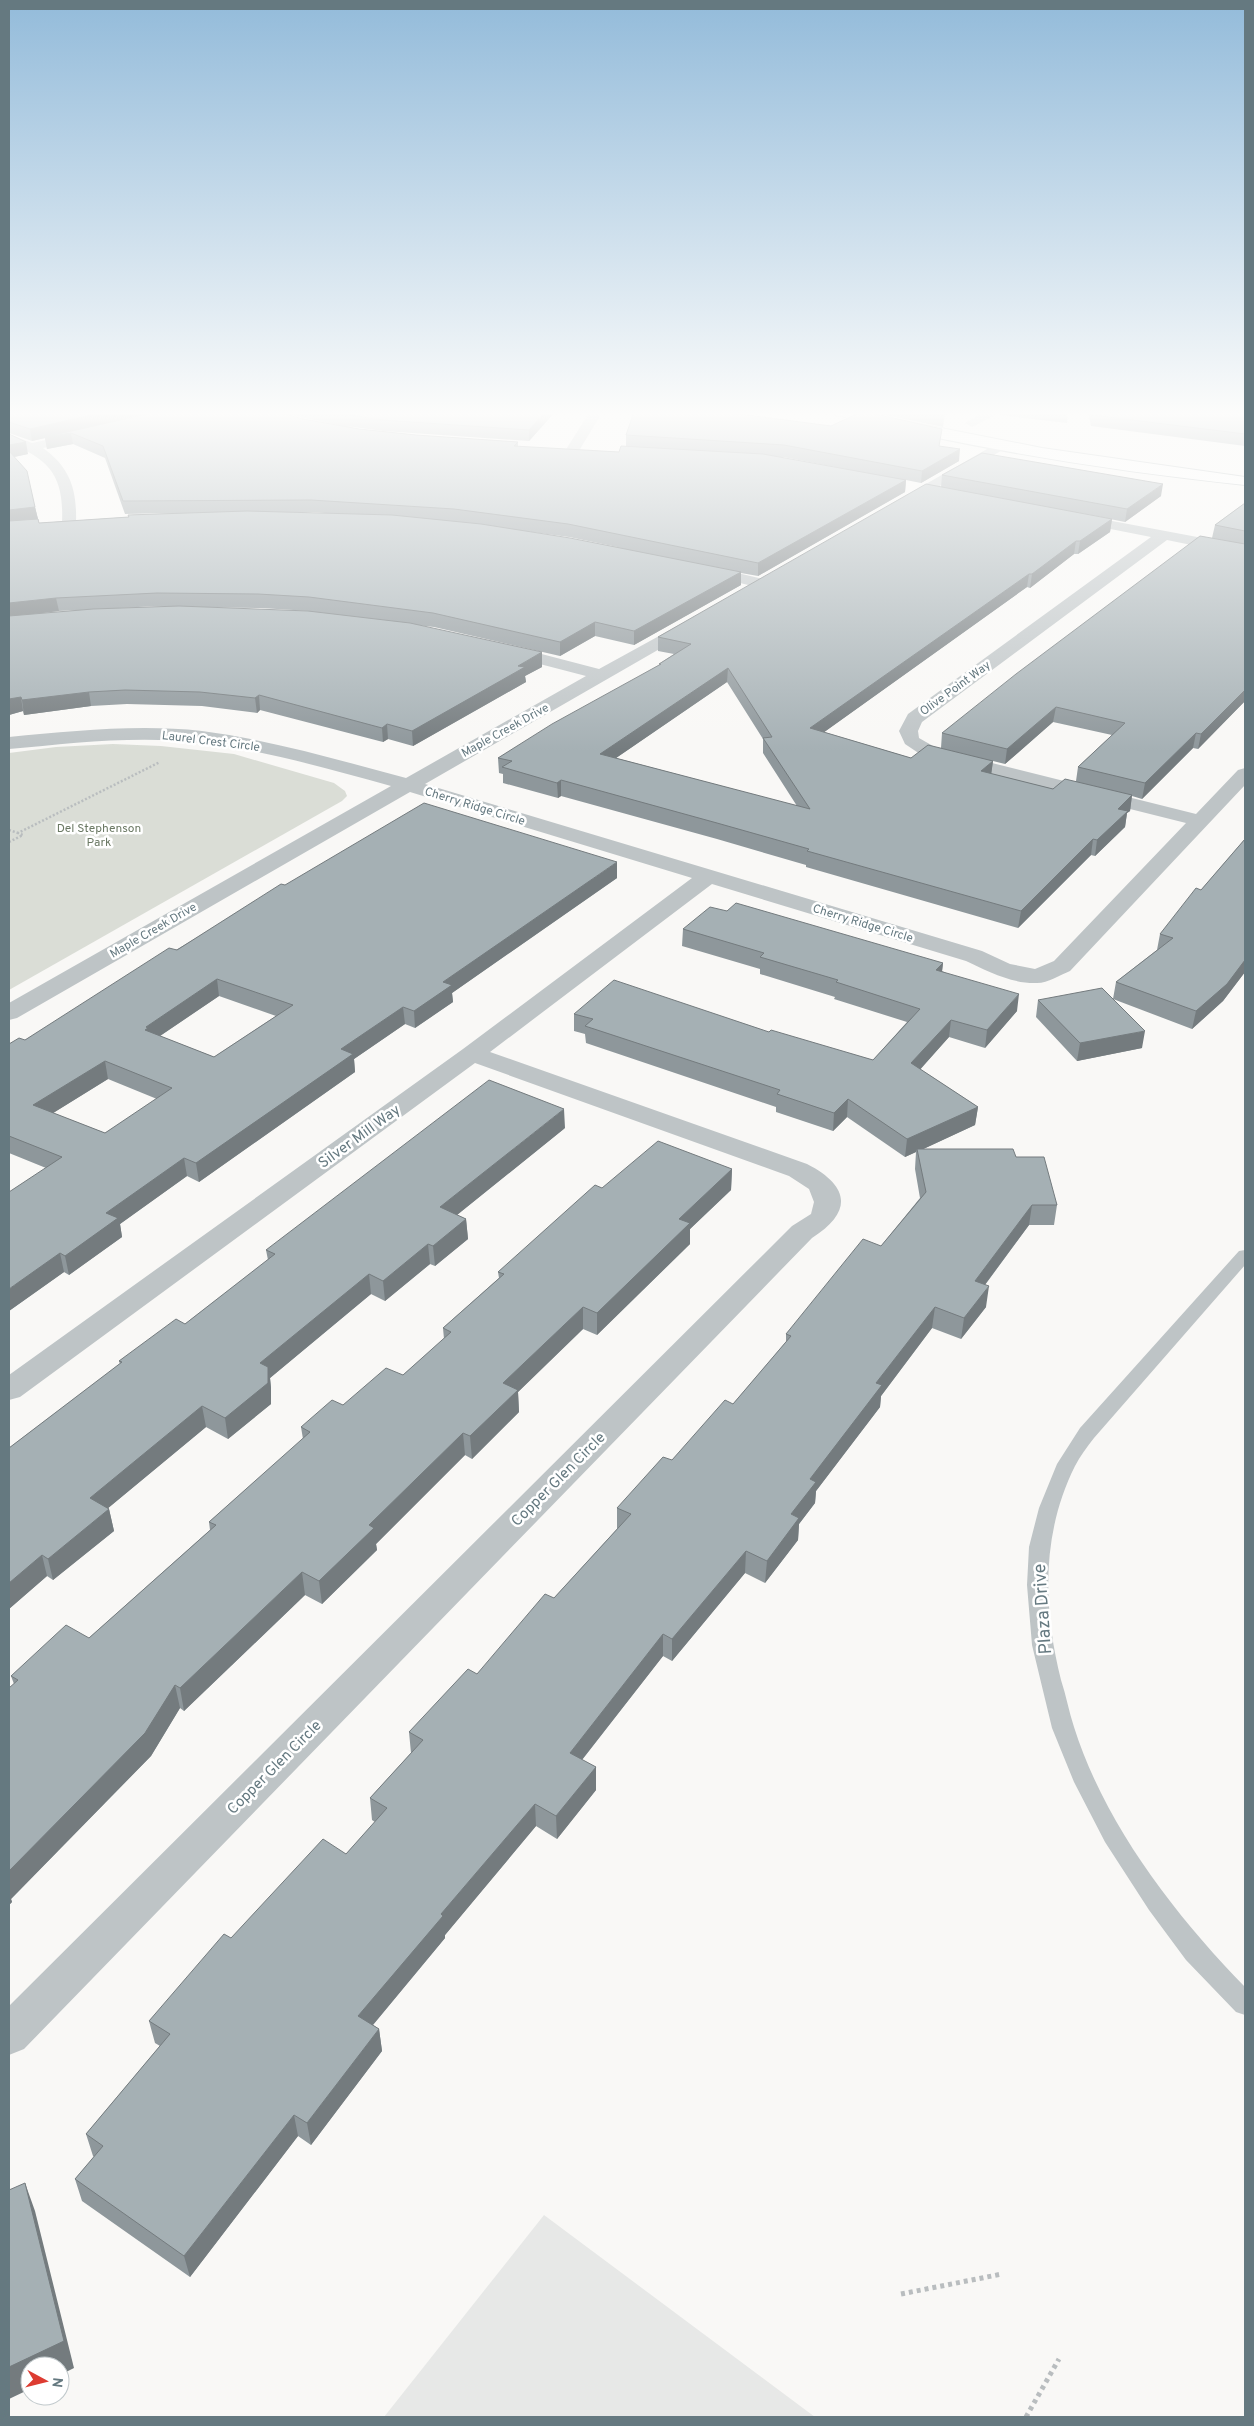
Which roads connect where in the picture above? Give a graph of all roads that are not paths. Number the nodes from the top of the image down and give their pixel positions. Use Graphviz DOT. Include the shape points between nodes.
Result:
graph roads {
  1 [pos="1110,525"];
  2 [pos="1163,536"];
  3 [pos="1245,551"];
  4 [pos="687,566"];
  5 [pos="778,573"];
  6 [pos="761,583"];
  7 [pos="736,598"];
  8 [pos="703,617"];
  9 [pos="493,646"];
  10 [pos="603,675"];
  11 [pos="9,743"];
  12 [pos="1245,774"];
  13 [pos="408,785"];
  14 [pos="1201,821"];
  15 [pos="707,877"];
  16 [pos="9,1013"];
  17 [pos="472,1054"];
  18 [pos="1245,1255"];
  19 [pos="9,1390"];
  20 [pos="1245,2004"];
  21 [pos="9,2035"];
  1 -- 2 [label="street"];
  2 -- 3 [label="street"];
  2 -- 14 [label="street, Olive Point Way" via="914,718 908,726 908,735 911,742 933,754"];
  4 -- 6 [label="street"];
  5 -- 6 [label="street"];
  6 -- 7 [label="street"];
  8 -- 10 [label="street, Maple Creek Drive"];
  9 -- 10 [label="street"];
  10 -- 13 [label="street, Maple Creek Drive"];
  11 -- 13 [label="street, Laurel Crest Circle" via="114,734 202,737 286,751"];
  12 -- 14 [label="street, Cherry Ridge Circle"];
  13 -- 15 [label="street, Cherry Ridge Circle"];
  13 -- 16 [label="street, Maple Creek Drive"];
  14 -- 15 [label="street, Cherry Ridge Circle" via="1062,966 1037,976 1004,970 974,956"];
  15 -- 17 [label="street, Silver Mill Way"];
  17 -- 19 [label="street, Silver Mill Way"];
  17 -- 21 [label="street, Copper Glen Circle" via="798,1170 813,1178 826,1191 828,1207 821,1220 795,1239"];
  18 -- 20 [label="lane, Plaza Drive" via="1087,1433 1066,1464 1038,1547 1037,1585 1042,1646 1063,1728 1085,1782 1113,1835 1157,1903 1196,1952"];
}
